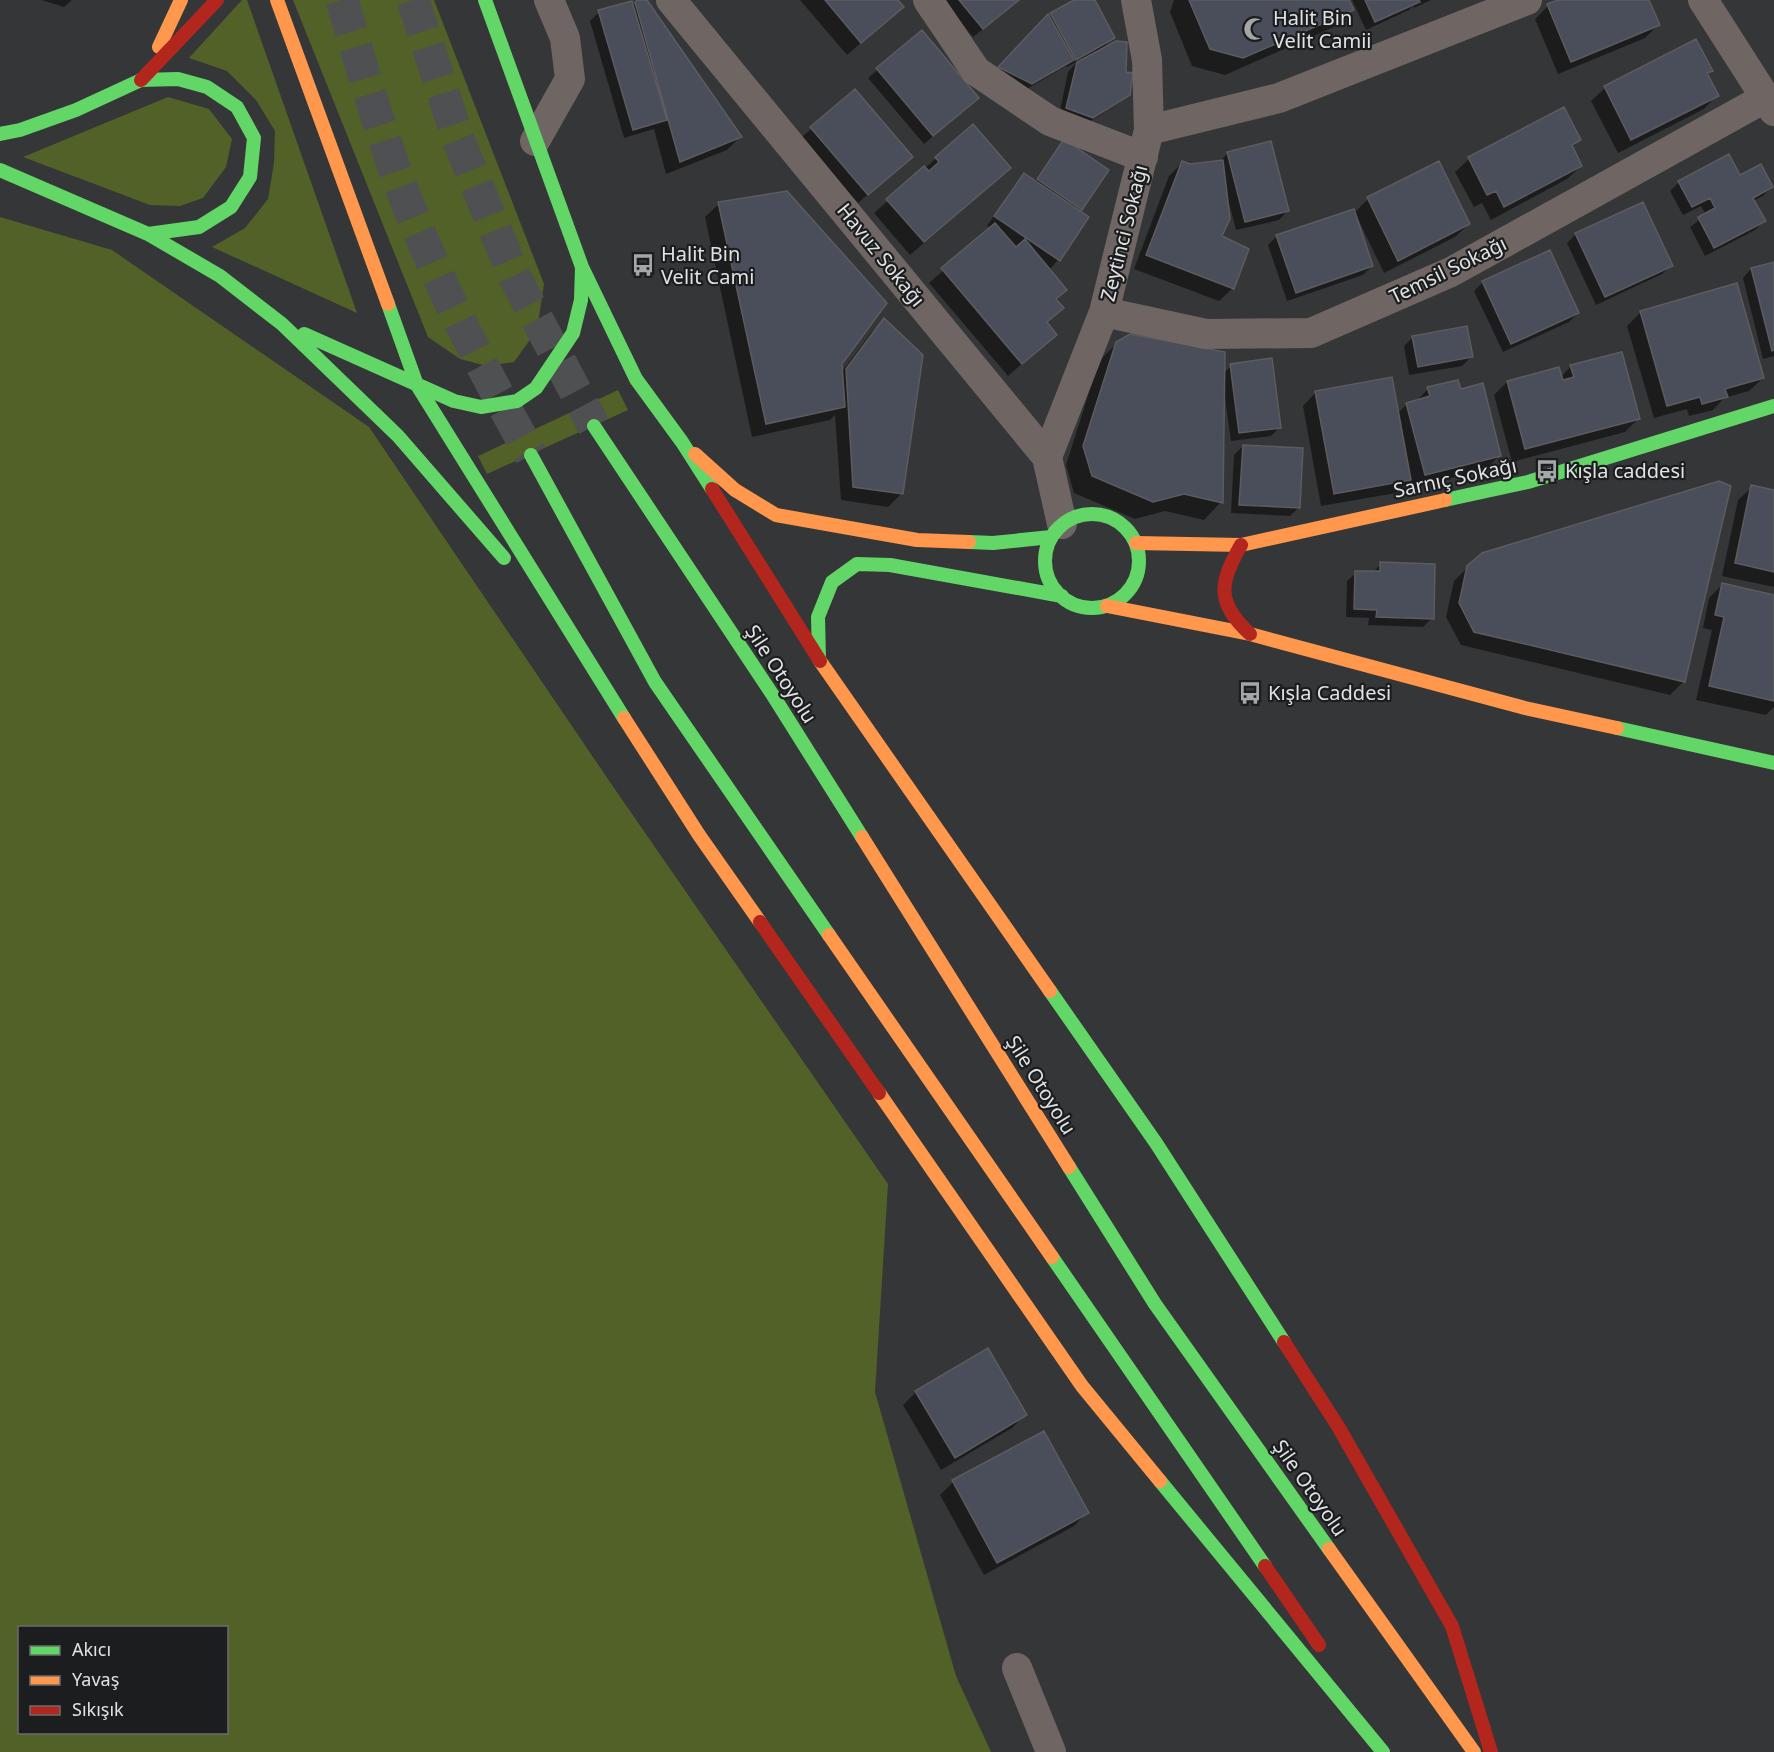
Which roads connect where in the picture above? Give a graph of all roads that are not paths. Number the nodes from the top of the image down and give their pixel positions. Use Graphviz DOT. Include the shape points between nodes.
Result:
graph roads {
  1 [pos="181,0"];
  2 [pos="217,0"];
  3 [pos="277,0"];
  4 [pos="485,0"];
  5 [pos="549,0"];
  6 [pos="671,0"];
  7 [pos="928,0"];
  8 [pos="1136,0"];
  9 [pos="1527,0"];
  10 [pos="1703,0"];
  11 [pos="141,80"];
  12 [pos="1769,104"];
  13 [pos="0,134"];
  14 [pos="534,141"];
  15 [pos="1146,143"];
  16 [pos="0,170"];
  17 [pos="148,234"];
  18 [pos="582,267"];
  19 [pos="1104,312"];
  20 [pos="282,324"];
  21 [pos="417,385"];
  22 [pos="1765,412"];
  23 [pos="594,426"];
  24 [pos="682,442"];
  25 [pos="531,455"];
  26 [pos="1047,458"];
  27 [pos="1056,531"];
  28 [pos="1136,543"];
  29 [pos="1241,545"];
  30 [pos="1062,596"];
  31 [pos="1107,606"];
  32 [pos="1250,634"];
  33 [pos="575,642"];
  34 [pos="819,659"];
  35 [pos="1774,763"];
  36 [pos="1325,1654"];
  37 [pos="1017,1668"];
  38 [pos="1352,1693"];
  39 [pos="1051,1752"];
  40 [pos="1383,1752"];
  41 [pos="1393,1752"];
  42 [pos="1474,1752"];
  43 [pos="1491,1752"];
  1 -- 11 [label="main road"];
  2 -- 11 [label="main road"];
  3 -- 21 [label="main road"];
  4 -- 14 [label="main road"];
  5 -- 14 [label="street" via="565,38 570,79"];
  6 -- 26 [label="street, Havuz Sokağı"];
  7 -- 15 [label="street" via="976,71 1050,121"];
  8 -- 15 [label="street, Zeytinci Sokağı" via="1147,60"];
  9 -- 15 [label="street" via="1279,98"];
  10 -- 12 [label="street"];
  11 -- 13 [label="main road" via="76,110"];
  11 -- 17 [label="main road" via="178,79 207,87 237,107 254,138 250,177 231,207 199,227"];
  12 -- 19 [label="street, Temsil Sokağı" via="1451,272 1311,333 1206,334"];
  14 -- 18 [label="main road"];
  15 -- 19 [label="street, Zeytinci Sokağı"];
  16 -- 17 [label="main road"];
  17 -- 20 [label="main road" via="220,276"];
  18 -- 21 [label="main road" via="581,300 573,333 536,388 517,401 482,407 454,401"];
  18 -- 24 [label="main road" via="636,378"];
  19 -- 26 [label="street, Zeytinci Sokağı"];
  20 -- 21 [label="main road"];
  20 -- 33 [label="main road" via="406,444"];
  21 -- 33 [label="main road"];
  22 -- 29 [label="main road, Sarnıç Sokağı" via="1528,482"];
  23 -- 42 [label="main road, Şile Otoyolu" via="781,707 1155,1304"];
  24 -- 27 [label="main road" via="735,490 776,515 917,540 993,543"];
  24 -- 34 [label="main road"];
  25 -- 36 [label="main road" via="655,682"];
  26 -- 27 [label="street, Havuz Sokağı"];
  27 -- 28 [label="main road" via="1075,517 1089,513 1104,515 1118,520"];
  27 -- 30 [label="main road" via="1046,552 1046,569 1051,584"];
  28 -- 29 [label="main road, Sarnıç Sokağı"];
  28 -- 31 [label="main road" via="1139,566 1132,587"];
  29 -- 32 [label="main road" via="1227,570 1224,594 1231,614"];
  30 -- 31 [label="main road" via="1075,605"];
  30 -- 34 [label="main road" via="890,565 857,564 832,582 818,617"];
  31 -- 32 [label="main road"];
  32 -- 35 [label="main road" via="1525,708"];
  33 -- 40 [label="main road" via="699,835 1082,1386"];
  34 -- 43 [label="main road" via="1156,1143 1339,1428 1452,1626"];
  37 -- 39 [label="street"];
  38 -- 41 [label="main road"];
}
